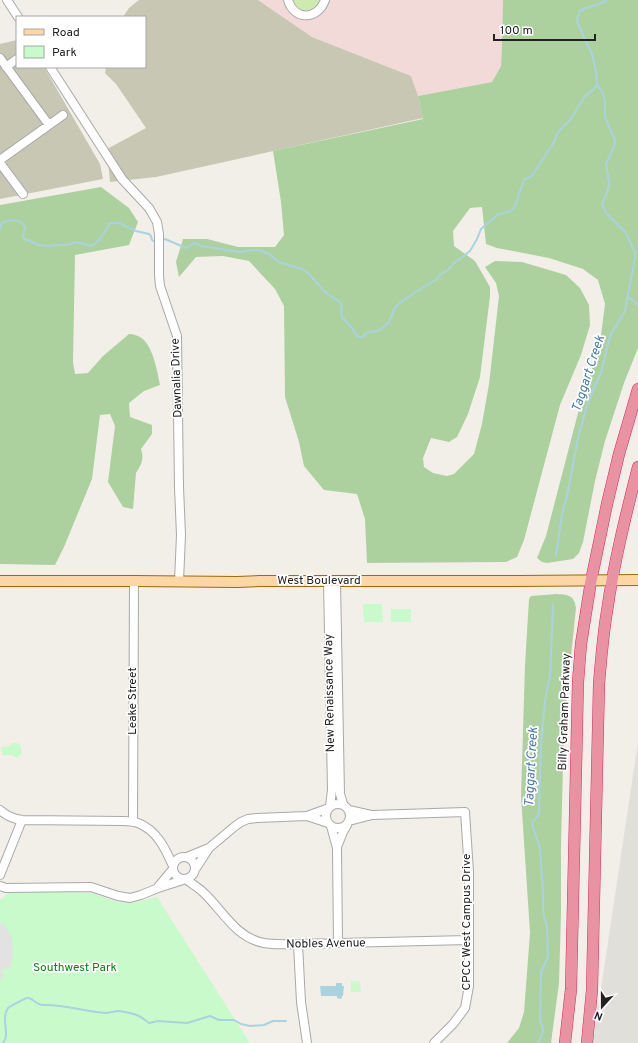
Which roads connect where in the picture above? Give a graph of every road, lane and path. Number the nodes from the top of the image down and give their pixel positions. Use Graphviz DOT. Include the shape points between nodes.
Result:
graph roads {
  1 [pos="7,0"];
  2 [pos="325,0"];
  3 [pos="287,1"];
  4 [pos="17,16"];
  5 [pos="0,58"];
  6 [pos="16,60"];
  7 [pos="6,67"];
  8 [pos="51,68"];
  9 [pos="63,115"];
  10 [pos="49,125"];
  11 [pos="0,162"];
  12 [pos="23,194"];
  13 [pos="638,389"];
  14 [pos="638,467"];
  15 [pos="591,580"];
  16 [pos="612,580"];
  17 [pos="638,580"];
  18 [pos="134,581"];
  19 [pos="179,581"];
  20 [pos="332,581"];
  21 [pos="0,582"];
  22 [pos="330,807"];
  23 [pos="346,807"];
  24 [pos="0,810"];
  25 [pos="372,815"];
  26 [pos="307,816"];
  27 [pos="22,820"];
  28 [pos="132,822"];
  29 [pos="348,823"];
  30 [pos="330,824"];
  31 [pos="164,847"];
  32 [pos="209,848"];
  33 [pos="336,848"];
  34 [pos="185,857"];
  35 [pos="173,868"];
  36 [pos="196,870"];
  37 [pos="0,875"];
  38 [pos="185,880"];
  39 [pos="0,886"];
  40 [pos="158,888"];
  41 [pos="204,892"];
  42 [pos="468,940"];
  43 [pos="338,943"];
  44 [pos="298,944"];
  45 [pos="307,1043"];
  46 [pos="434,1043"];
  47 [pos="565,1043"];
  48 [pos="587,1043"];
  1 -- 4 [label="street"];
  2 -- 3 [label="street" via="319,11 306,16 294,12"];
  5 -- 7 [label="street"];
  6 -- 7 [label="street"];
  7 -- 10 [label="street"];
  8 -- 19 [label="street, Dawnalia Drive" via="122,178 157,222 159,280 177,336 181,534"];
  9 -- 10 [label="street"];
  10 -- 11 [label="street"];
  11 -- 12 [label="street"];
  13 -- 15 [label="highway, Billy Graham Parkway" via="619,454"];
  14 -- 16 [label="highway"];
  15 -- 16 [label="main road, West Boulevard"];
  15 -- 20 [label="main road, West Boulevard"];
  15 -- 47 [label="highway, Billy Graham Parkway" via="578,682 571,989"];
  16 -- 17 [label="main road, West Boulevard"];
  16 -- 48 [label="highway" via="599,684 592,990"];
  18 -- 19 [label="main road, West Boulevard"];
  18 -- 21 [label="main road, West Boulevard"];
  18 -- 28 [label="street, Leake Street"];
  19 -- 20 [label="main road, West Boulevard"];
  20 -- 22 [label="street, New Renaissance Way"];
  20 -- 23 [label="street, New Renaissance Way" via="340,794"];
  22 -- 23 [label="street" via="336,804"];
  22 -- 26 [label="street"];
  22 -- 30 [label="street" via="326,815"];
  23 -- 25 [label="street"];
  23 -- 29 [label="street" via="351,817"];
  24 -- 27 [label="street" via="12,818"];
  25 -- 29 [label="street"];
  25 -- 42 [label="street, CPCC West Campus Drive" via="465,812 469,872"];
  26 -- 30 [label="street"];
  26 -- 32 [label="street" via="248,819"];
  27 -- 28 [label="street"];
  27 -- 37 [label="street"];
  28 -- 31 [label="street" via="145,826"];
  29 -- 30 [label="street" via="339,828"];
  29 -- 33 [label="street"];
  30 -- 33 [label="street"];
  31 -- 34 [label="street"];
  31 -- 35 [label="street"];
  32 -- 34 [label="street"];
  32 -- 36 [label="street"];
  33 -- 43 [label="street"];
  34 -- 35 [label="street" via="177,860"];
  34 -- 36 [label="street" via="193,861"];
  35 -- 38 [label="street" via="176,876"];
  35 -- 40 [label="street"];
  36 -- 38 [label="street" via="194,875"];
  36 -- 41 [label="street, Nobles Avenue"];
  38 -- 40 [label="street"];
  38 -- 41 [label="street, Nobles Avenue"];
  39 -- 40 [label="street" via="91,888 130,898"];
  41 -- 44 [label="street, Nobles Avenue" via="247,938 264,943"];
  42 -- 43 [label="street, Nobles Avenue"];
  42 -- 46 [label="street, CPCC West Campus Drive" via="469,986 465,1008"];
  43 -- 44 [label="street, Nobles Avenue"];
  44 -- 45 [label="street" via="301,1002"];
}
